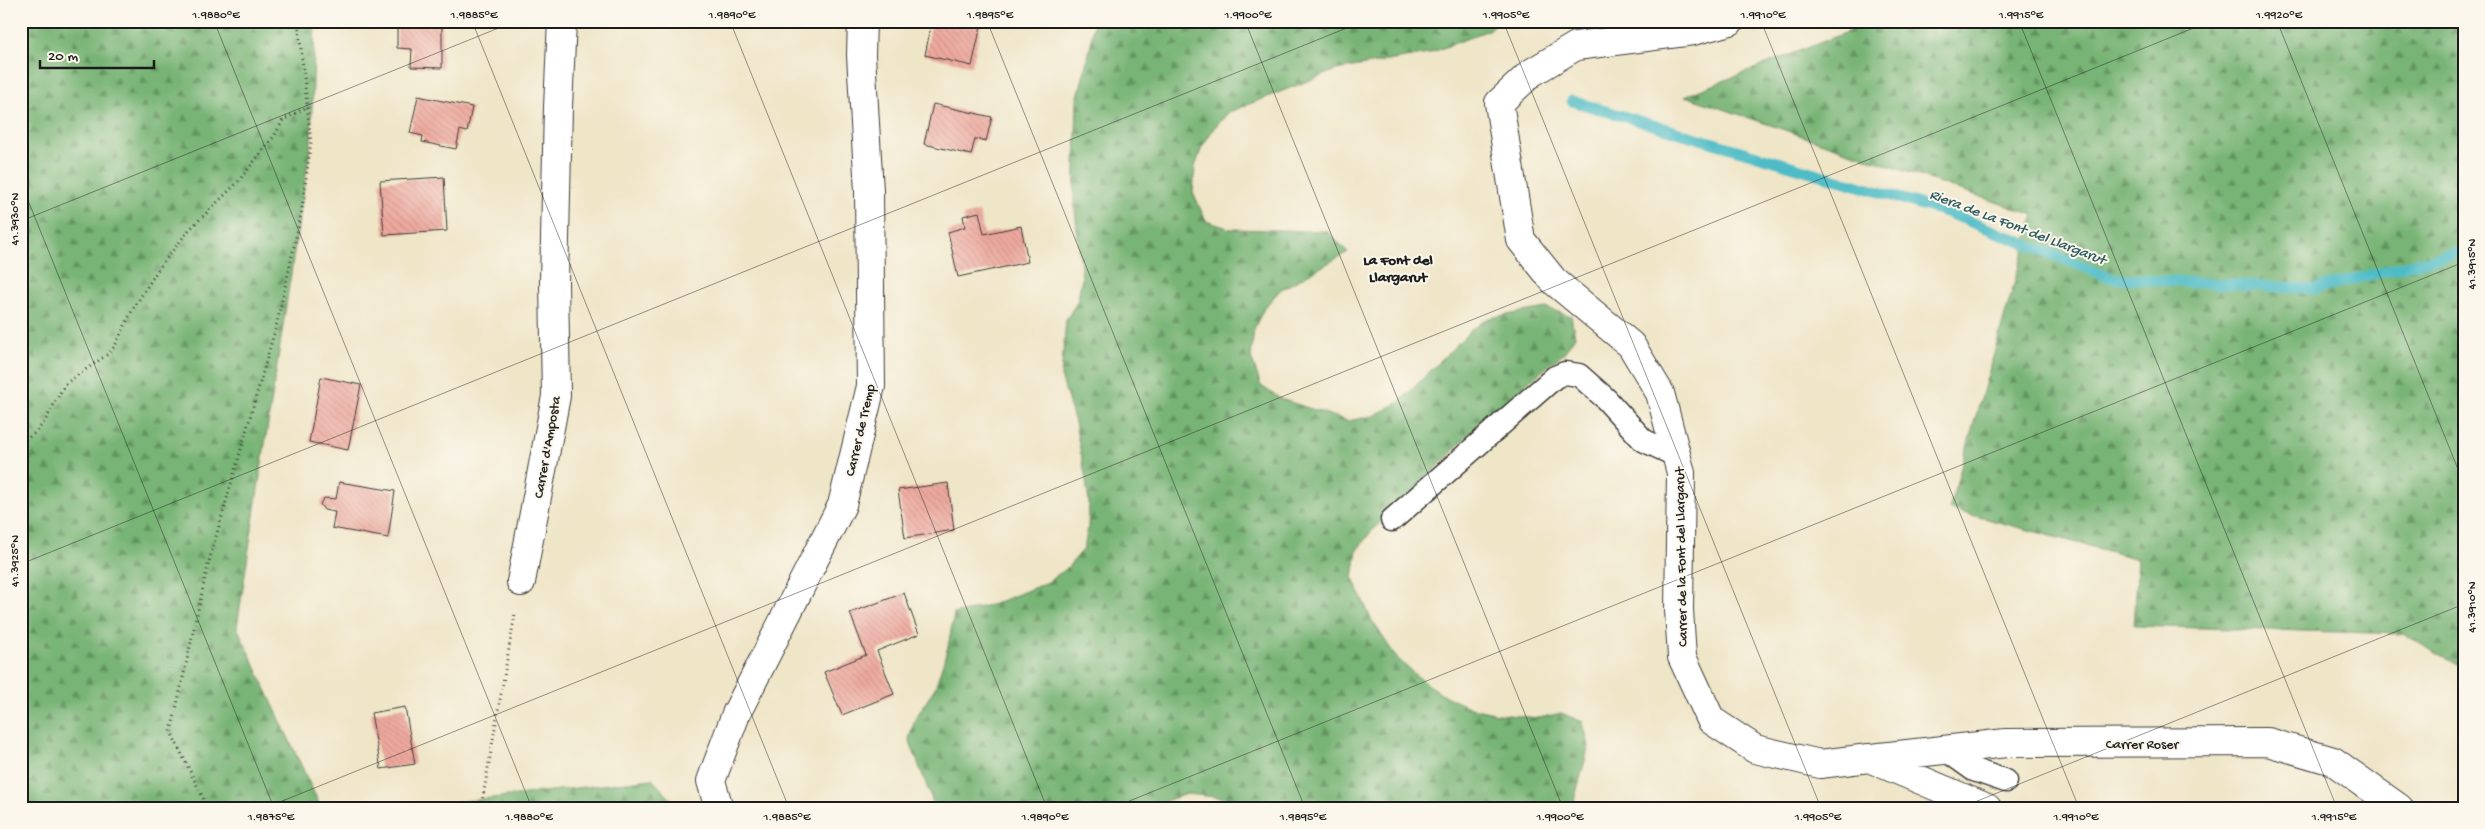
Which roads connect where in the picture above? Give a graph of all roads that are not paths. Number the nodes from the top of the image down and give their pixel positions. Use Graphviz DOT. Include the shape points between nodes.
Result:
graph roads {
  1 [pos="562,21"];
  2 [pos="862,21"];
  3 [pos="1730,21"];
  4 [pos="1677,456"];
  5 [pos="1392,520"];
  6 [pos="521,582"];
  7 [pos="1946,750"];
  8 [pos="1869,758"];
  9 [pos="2006,781"];
  10 [pos="719,808"];
  11 [pos="1987,808"];
  12 [pos="2399,808"];
  1 -- 6 [label="street, Carrer d'Amposta" via="554,282 556,396"];
  2 -- 10 [label="street, Carrer de Tremp" via="869,191 871,386 842,505 736,714 711,781"];
  3 -- 4 [label="street, Carrer de la Font del Llargarut" via="1694,30 1576,46 1531,73 1499,103 1521,240 1554,281 1631,345 1660,393"];
  4 -- 5 [label="lane" via="1643,440 1579,374 1565,374 1555,377"];
  4 -- 8 [label="street, Carrer de la Font del Llargarut" via="1681,472 1679,610 1682,657 1711,720 1755,749 1820,764"];
  7 -- 8 [label="street, Carrer Roser"];
  7 -- 9 [label="lane" via="1974,770"];
  7 -- 12 [label="street, Carrer Roser" via="2006,743 2268,742 2333,761"];
  8 -- 11 [label="street, Carrer de la Font del Llargarut"];
}
